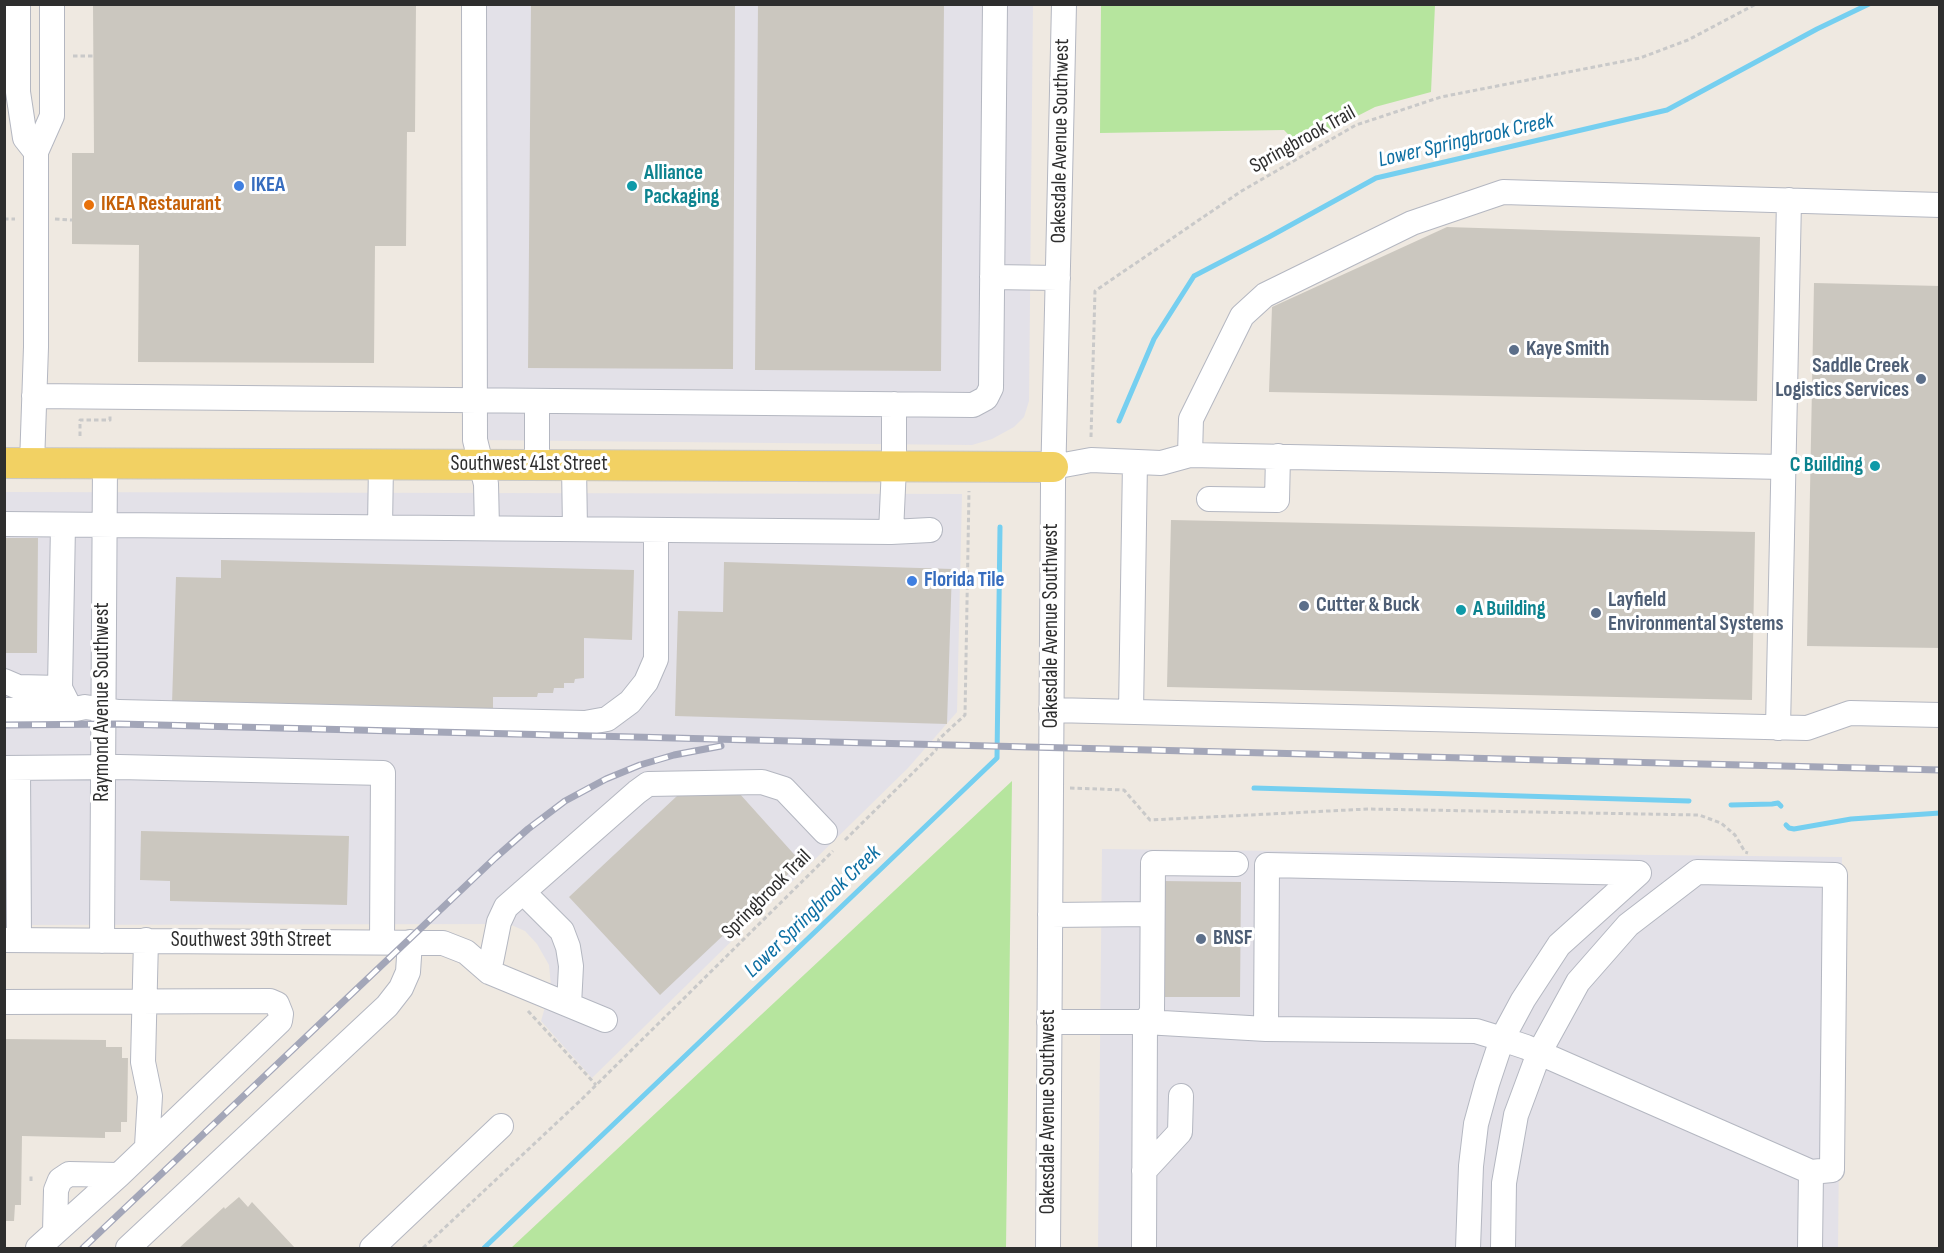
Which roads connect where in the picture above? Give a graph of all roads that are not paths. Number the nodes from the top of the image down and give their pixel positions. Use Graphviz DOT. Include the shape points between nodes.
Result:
graph roads {
  1 [pos="18,4"];
  2 [pos="52,4"];
  3 [pos="474,4"];
  4 [pos="995,4"];
  5 [pos="1064,4"];
  6 [pos="36,152"];
  7 [pos="1789,200"];
  8 [pos="1940,205"];
  9 [pos="992,277"];
  10 [pos="1058,278"];
  11 [pos="34,396"];
  12 [pos="475,400"];
  13 [pos="537,401"];
  14 [pos="894,404"];
  15 [pos="1190,455"];
  16 [pos="1278,456"];
  17 [pos="1135,462"];
  18 [pos="18,464"];
  19 [pos="105,464"];
  20 [pos="381,464"];
  21 [pos="483,465"];
  22 [pos="537,465"];
  23 [pos="574,466"];
  24 [pos="894,467"];
  25 [pos="1053,467"];
  26 [pos="1784,467"];
  27 [pos="1209,499"];
  28 [pos="4,524"];
  29 [pos="63,525"];
  30 [pos="103,525"];
  31 [pos="380,527"];
  32 [pos="487,528"];
  33 [pos="575,529"];
  34 [pos="656,530"];
  35 [pos="930,530"];
  36 [pos="891,532"];
  37 [pos="4,681"];
  38 [pos="66,699"];
  39 [pos="4,710"];
  40 [pos="104,710"];
  41 [pos="1051,710"];
  42 [pos="1131,712"];
  43 [pos="1940,715"];
  44 [pos="1779,728"];
  45 [pos="11,768"];
  46 [pos="104,768"];
  47 [pos="11,815"];
  48 [pos="834,842"];
  49 [pos="1236,864"];
  50 [pos="11,882"];
  51 [pos="523,892"];
  52 [pos="1152,914"];
  53 [pos="1050,915"];
  54 [pos="12,940"];
  55 [pos="146,940"];
  56 [pos="102,941"];
  57 [pos="382,942"];
  58 [pos="410,942"];
  59 [pos="489,972"];
  60 [pos="145,1001"];
  61 [pos="4,1002"];
  62 [pos="569,1005"];
  63 [pos="605,1020"];
  64 [pos="1049,1022"];
  65 [pos="1145,1022"];
  66 [pos="1266,1029"];
  67 [pos="1503,1039"];
  68 [pos="1539,1053"];
  69 [pos="1181,1096"];
  70 [pos="501,1126"];
  71 [pos="147,1146"];
  72 [pos="1144,1171"];
  73 [pos="1811,1172"];
  74 [pos="119,1175"];
  75 [pos="46,1240"];
  76 [pos="128,1248"];
  77 [pos="372,1248"];
  78 [pos="1048,1248"];
  79 [pos="1144,1248"];
  80 [pos="1468,1248"];
  81 [pos="1503,1248"];
  82 [pos="1810,1248"];
  1 -- 6 [label="street" via="18,92 25,138"];
  2 -- 6 [label="street" via="52,116"];
  3 -- 12 [label="street"];
  4 -- 9 [label="street"];
  5 -- 10 [label="street, Oakesdale Avenue Southwest"];
  6 -- 11 [label="street"];
  7 -- 8 [label="street"];
  7 -- 15 [label="street" via="1503,192 1412,223 1265,296 1242,316 1191,419"];
  7 -- 26 [label="street"];
  9 -- 10 [label="street"];
  9 -- 14 [label="street" via="991,388 986,398 973,405"];
  10 -- 25 [label="street, Oakesdale Avenue Southwest"];
  11 -- 12 [label="street"];
  11 -- 18 [label="street"];
  12 -- 13 [label="street"];
  12 -- 21 [label="street" via="475,440"];
  13 -- 14 [label="street"];
  13 -- 22 [label="street"];
  14 -- 24 [label="street"];
  15 -- 16 [label="street"];
  15 -- 17 [label="street" via="1161,463"];
  16 -- 26 [label="street"];
  16 -- 27 [label="street" via="1277,500"];
  17 -- 25 [label="street" via="1091,460"];
  17 -- 42 [label="street"];
  18 -- 19 [label="main road, Southwest 41st Street"];
  19 -- 20 [label="main road, Southwest 41st Street"];
  19 -- 30 [label="street, Raymond Avenue Southwest"];
  20 -- 21 [label="main road, Southwest 41st Street"];
  20 -- 31 [label="street"];
  21 -- 22 [label="main road, Southwest 41st Street"];
  21 -- 32 [label="street"];
  22 -- 23 [label="main road, Southwest 41st Street"];
  23 -- 24 [label="main road, Southwest 41st Street"];
  23 -- 33 [label="street"];
  24 -- 25 [label="main road, Southwest 41st Street"];
  24 -- 36 [label="street"];
  25 -- 41 [label="street, Oakesdale Avenue Southwest"];
  26 -- 44 [label="street"];
  28 -- 29 [label="street"];
  29 -- 30 [label="street"];
  29 -- 38 [label="street"];
  30 -- 31 [label="street"];
  30 -- 40 [label="street, Raymond Avenue Southwest"];
  31 -- 32 [label="street"];
  32 -- 33 [label="street"];
  33 -- 34 [label="street"];
  34 -- 36 [label="street"];
  34 -- 40 [label="street" via="656,659 646,682 630,702 607,719 573,722"];
  35 -- 36 [label="street"];
  37 -- 38 [label="street"];
  38 -- 39 [label="street"];
  38 -- 40 [label="street"];
  40 -- 46 [label="street, Raymond Avenue Southwest"];
  41 -- 42 [label="street"];
  41 -- 53 [label="street, Oakesdale Avenue Southwest"];
  42 -- 44 [label="street"];
  43 -- 44 [label="street" via="1850,713 1808,728"];
  45 -- 46 [label="street"];
  45 -- 47 [label="street"];
  46 -- 56 [label="street, Raymond Avenue Southwest"];
  46 -- 57 [label="street" via="383,773"];
  47 -- 50 [label="street"];
  48 -- 51 [label="street" via="784,789 762,782 648,784"];
  49 -- 52 [label="street" via="1153,863"];
  50 -- 54 [label="street"];
  51 -- 59 [label="street" via="506,907 499,922"];
  51 -- 62 [label="street" via="562,931 571,966"];
  52 -- 53 [label="street"];
  52 -- 65 [label="street" via="1152,1012"];
  53 -- 64 [label="street, Oakesdale Avenue Southwest"];
  54 -- 56 [label="street, Southwest 39th Street"];
  55 -- 56 [label="street, Southwest 39th Street"];
  55 -- 57 [label="street, Southwest 39th Street"];
  55 -- 60 [label="street"];
  57 -- 58 [label="street, Southwest 39th Street"];
  58 -- 59 [label="street, Southwest 39th Street" via="443,943 466,952"];
  58 -- 76 [label="street" via="408,972 387,1006"];
  59 -- 62 [label="street, Southwest 39th Street"];
  60 -- 61 [label="street"];
  60 -- 71 [label="street" via="142,1062 150,1096"];
  60 -- 71 [label="street" via="270,1000 277,1004 281,1014 280,1021"];
  62 -- 63 [label="street, Southwest 39th Street"];
  64 -- 65 [label="street"];
  64 -- 78 [label="street, Oakesdale Avenue Southwest"];
  65 -- 66 [label="street"];
  65 -- 72 [label="street"];
  66 -- 67 [label="street" via="1476,1031"];
  66 -- 67 [label="street" via="1267,865 1639,873 1558,945"];
  67 -- 68 [label="street"];
  67 -- 80 [label="street" via="1476,1125 1470,1171"];
  68 -- 73 [label="street"];
  68 -- 73 [label="street" via="1578,982 1628,924 1697,872 1835,875 1832,1170"];
  68 -- 81 [label="street" via="1516,1115 1504,1183"];
  69 -- 72 [label="street" via="1180,1132"];
  70 -- 77 [label="street"];
  71 -- 74 [label="street"];
  72 -- 79 [label="street"];
  73 -- 82 [label="street"];
  74 -- 75 [label="street"];
  74 -- 75 [label="street" via="69,1174 60,1180"];
}
